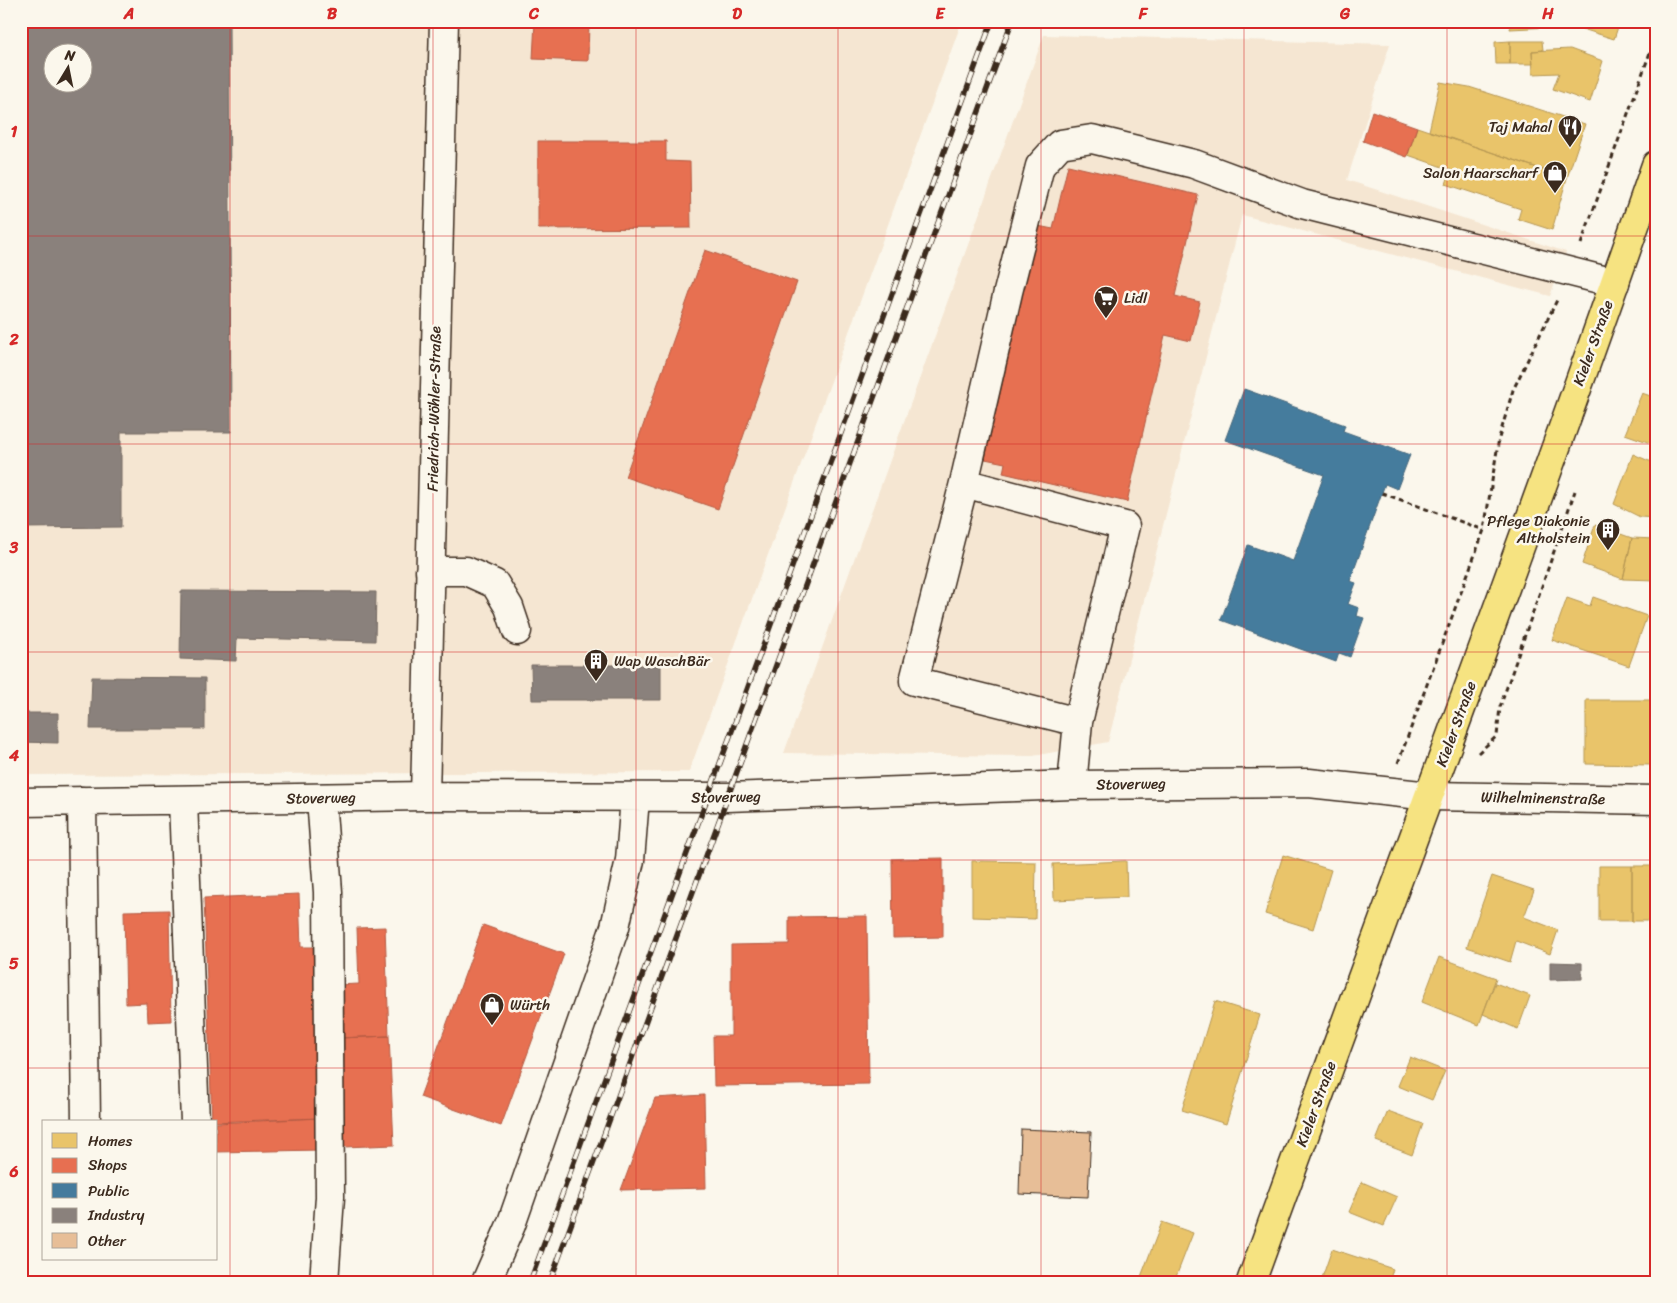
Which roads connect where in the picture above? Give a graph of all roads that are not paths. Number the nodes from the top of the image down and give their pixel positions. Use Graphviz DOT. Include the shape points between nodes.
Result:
graph roads {
  1 [pos="444,21"];
  2 [pos="1656,164"];
  3 [pos="1615,283"];
  4 [pos="964,483"];
  5 [pos="430,571"];
  6 [pos="517,631"];
  7 [pos="1078,722"];
  8 [pos="1072,785"];
  9 [pos="425,796"];
  10 [pos="1430,796"];
  11 [pos="321,798"];
  12 [pos="635,798"];
  13 [pos="183,800"];
  14 [pos="1656,800"];
  15 [pos="82,801"];
  16 [pos="21,802"];
  17 [pos="86,1120"];
  18 [pos="195,1120"];
  19 [pos="324,1282"];
  20 [pos="486,1282"];
  21 [pos="1251,1282"];
  1 -- 5 [label="street, Friedrich-Wöhler-Straße"];
  2 -- 3 [label="main road, Kieler Straße"];
  3 -- 4 [label="street" via="1302,204 1194,164 1092,140 1060,144 1040,166"];
  3 -- 10 [label="main road, Kieler Straße"];
  4 -- 7 [label="street" via="1125,526"];
  4 -- 7 [label="street" via="914,681"];
  5 -- 6 [label="street" via="466,571 495,584 510,607"];
  5 -- 9 [label="street, Friedrich-Wöhler-Straße"];
  7 -- 8 [label="street"];
  8 -- 10 [label="street, Stoverweg" via="1309,782"];
  8 -- 12 [label="street, Stoverweg" via="727,798"];
  9 -- 11 [label="street, Stoverweg"];
  9 -- 12 [label="street, Stoverweg"];
  10 -- 14 [label="street, Wilhelminenstraße"];
  10 -- 21 [label="main road, Kieler Straße"];
  11 -- 13 [label="street, Stoverweg"];
  11 -- 19 [label="street" via="328,892 330,1187"];
  12 -- 20 [label="street" via="630,860 615,927 511,1225"];
  13 -- 15 [label="street, Stoverweg"];
  13 -- 18 [label="street"];
  15 -- 16 [label="street, Stoverweg"];
  15 -- 17 [label="street"];
}
